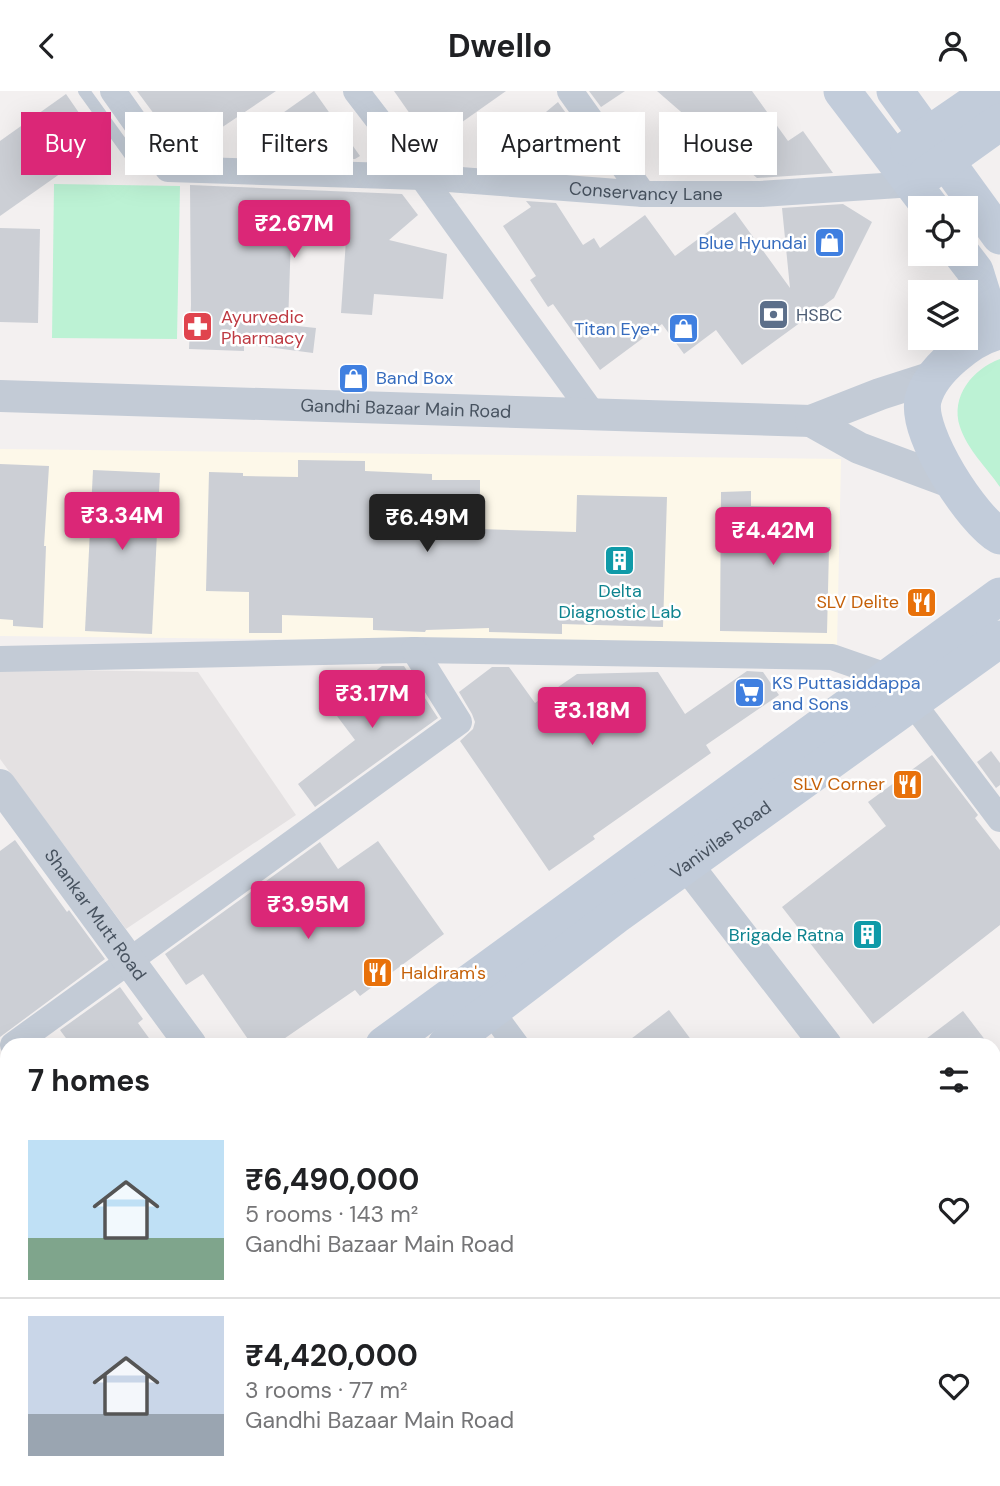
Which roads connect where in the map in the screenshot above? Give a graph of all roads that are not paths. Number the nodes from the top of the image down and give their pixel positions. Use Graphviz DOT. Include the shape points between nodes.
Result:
graph roads {
  1 [pos="84,91"];
  2 [pos="113,91"];
  3 [pos="356,91"];
  4 [pos="570,91"];
  5 [pos="842,91"];
  6 [pos="895,91"];
  7 [pos="992,91"];
  8 [pos="1000,123"];
  9 [pos="125,148"];
  10 [pos="938,148"];
  11 [pos="422,177"];
  12 [pos="913,183"];
  13 [pos="643,194"];
  14 [pos="1000,236"];
  15 [pos="971,266"];
  16 [pos="997,332"];
  17 [pos="933,377"];
  18 [pos="0,396"];
  19 [pos="593,414"];
  20 [pos="811,421"];
  21 [pos="953,483"];
  22 [pos="1000,536"];
  23 [pos="1000,596"];
  24 [pos="1000,639"];
  25 [pos="414,650"];
  26 [pos="0,659"];
  27 [pos="899,691"];
  28 [pos="3,793"];
  29 [pos="1000,819"];
  30 [pos="687,865"];
  31 [pos="130,961"];
  32 [pos="491,1011"];
  33 [pos="23,1038"];
  34 [pos="186,1038"];
  35 [pos="394,1038"];
  36 [pos="455,1038"];
  37 [pos="511,1038"];
  38 [pos="821,1038"];
  1 -- 9 [label="lane"];
  2 -- 11 [label="street, Conservancy Lane" via="168,169"];
  3 -- 11 [label="street"];
  4 -- 13 [label="street"];
  5 -- 12 [label="main road"];
  6 -- 10 [label="main road"];
  7 -- 10 [label="main road"];
  8 -- 10 [label="main road"];
  10 -- 12 [label="main road"];
  10 -- 14 [label="main road"];
  11 -- 13 [label="street, Conservancy Lane"];
  11 -- 19 [label="street"];
  12 -- 13 [label="street, Conservancy Lane" via="760,194"];
  15 -- 16 [label="main road"];
  16 -- 17 [label="main road" via="958,352"];
  17 -- 20 [label="street"];
  17 -- 21 [label="main road" via="923,402 926,425"];
  18 -- 19 [label="street, Gandhi Bazaar Main Road"];
  19 -- 20 [label="street, Gandhi Bazaar Main Road"];
  20 -- 21 [label="street" via="859,448"];
  21 -- 22 [label="main road" via="988,529"];
  23 -- 27 [label="main road"];
  24 -- 27 [label="main road, Vanivilas Road"];
  25 -- 26 [label="street"];
  25 -- 27 [label="street" via="832,657 878,673"];
  25 -- 31 [label="street" via="459,722"];
  27 -- 29 [label="street"];
  27 -- 30 [label="main road, Vanivilas Road"];
  27 -- 35 [label="main road" via="599,888"];
  28 -- 31 [label="street, Shankar Mutt Road"];
  30 -- 32 [label="main road, Vanivilas Road"];
  30 -- 38 [label="street"];
  31 -- 33 [label="street"];
  31 -- 34 [label="street, Shankar Mutt Road"];
  32 -- 36 [label="main road, Vanivilas Road"];
  32 -- 37 [label="street"];
}
